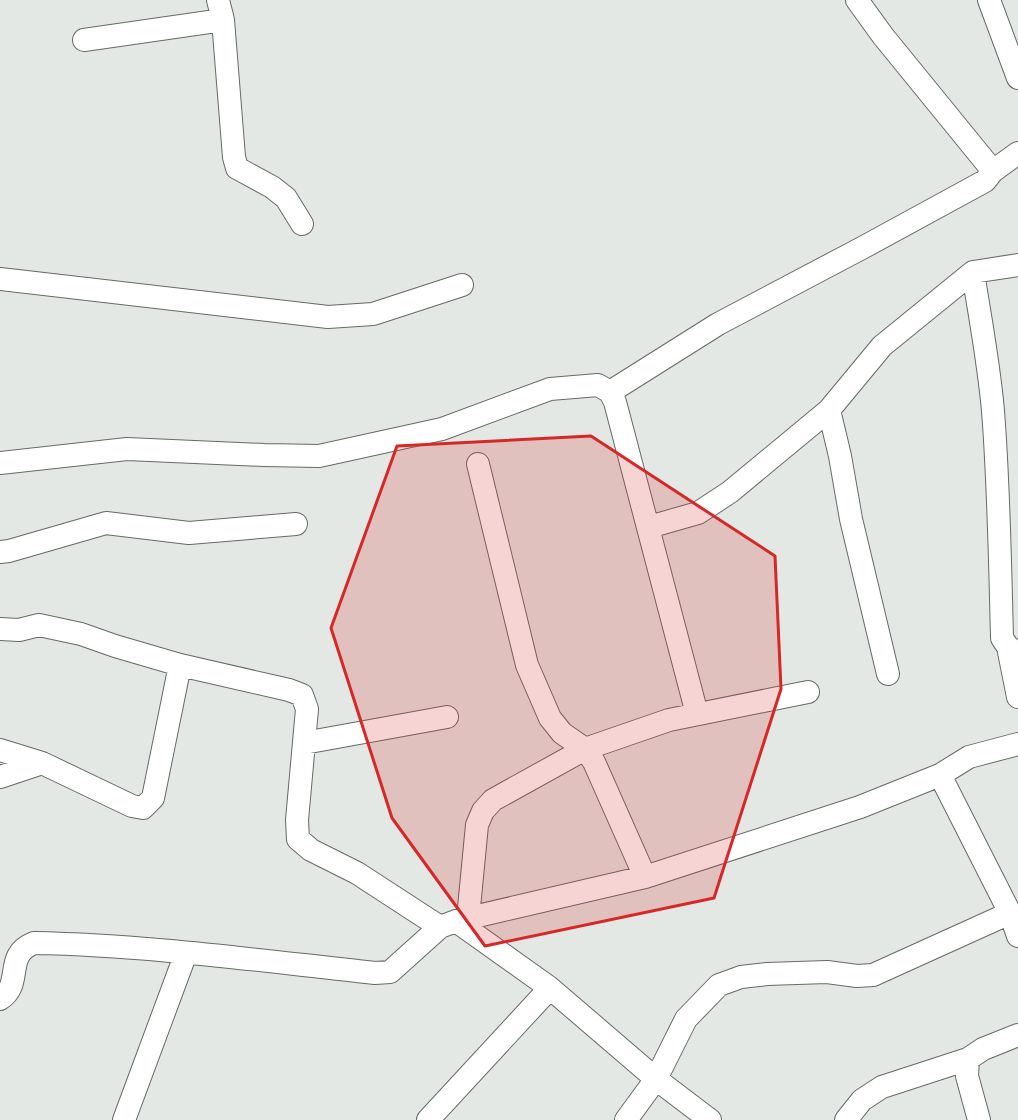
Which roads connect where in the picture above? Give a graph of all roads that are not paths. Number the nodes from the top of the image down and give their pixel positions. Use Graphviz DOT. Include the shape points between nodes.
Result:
graph roads {
  1 [pos="856,0"];
  2 [pos="989,0"];
  3 [pos="221,10"];
  4 [pos="84,40"];
  5 [pos="1018,78"];
  6 [pos="1018,153"];
  7 [pos="993,171"];
  8 [pos="302,224"];
  9 [pos="1018,265"];
  10 [pos="973,272"];
  11 [pos="0,279"];
  12 [pos="462,285"];
  13 [pos="610,392"];
  14 [pos="829,410"];
  15 [pos="0,463"];
  16 [pos="478,464"];
  17 [pos="296,524"];
  18 [pos="648,527"];
  19 [pos="0,552"];
  20 [pos="0,629"];
  21 [pos="1013,650"];
  22 [pos="180,665"];
  23 [pos="888,674"];
  24 [pos="808,692"];
  25 [pos="1018,697"];
  26 [pos="697,714"];
  27 [pos="447,717"];
  28 [pos="304,743"];
  29 [pos="1018,744"];
  30 [pos="585,749"];
  31 [pos="0,750"];
  32 [pos="42,763"];
  33 [pos="940,775"];
  34 [pos="0,777"];
  35 [pos="645,877"];
  36 [pos="1010,913"];
  37 [pos="455,922"];
  38 [pos="1018,936"];
  39 [pos="186,953"];
  40 [pos="550,988"];
  41 [pos="0,999"];
  42 [pos="1018,1035"];
  43 [pos="968,1059"];
  44 [pos="656,1079"];
  45 [pos="124,1120"];
  46 [pos="428,1120"];
  47 [pos="626,1120"];
  48 [pos="710,1120"];
  49 [pos="846,1120"];
  50 [pos="979,1120"];
  1 -- 7 [label="street"];
  2 -- 5 [label="street"];
  3 -- 4 [label="street"];
  3 -- 8 [label="street" via="237,168 272,187 286,198"];
  6 -- 7 [label="street"];
  7 -- 13 [label="street" via="985,181 718,324"];
  9 -- 10 [label="street"];
  10 -- 14 [label="street" via="882,346"];
  10 -- 21 [label="street" via="993,410 998,484 1002,638"];
  11 -- 12 [label="street" via="328,317 373,314"];
  13 -- 15 [label="street" via="598,384 550,389 442,429 319,456 127,449"];
  13 -- 18 [label="street" via="615,402"];
  14 -- 18 [label="street" via="730,492 698,513"];
  14 -- 23 [label="street" via="851,519"];
  16 -- 30 [label="street" via="527,665 550,718 562,733"];
  17 -- 19 [label="street" via="189,533 106,523"];
  18 -- 26 [label="street"];
  20 -- 22 [label="street" via="19,630 39,625 81,634"];
  21 -- 25 [label="street"];
  22 -- 28 [label="street" via="302,695 307,710"];
  22 -- 32 [label="street" via="154,798 143,808 132,806"];
  24 -- 26 [label="street"];
  26 -- 30 [label="street" via="669,720"];
  27 -- 28 [label="street"];
  28 -- 37 [label="street" via="297,820 298,839 311,850"];
  29 -- 33 [label="street" via="969,757"];
  30 -- 35 [label="street" via="594,762"];
  30 -- 37 [label="street" via="493,800 483,811 477,825"];
  31 -- 32 [label="street"];
  32 -- 34 [label="street"];
  33 -- 35 [label="street" via="860,807"];
  33 -- 36 [label="street"];
  35 -- 37 [label="street"];
  36 -- 38 [label="street"];
  36 -- 44 [label="street" via="873,975 857,976 827,972 767,974 741,977 719,985 686,1019"];
  37 -- 39 [label="street" via="390,972 375,973"];
  37 -- 40 [label="street"];
  39 -- 41 [label="street" via="34,943 26,946 18,954 10,990"];
  39 -- 45 [label="street"];
  40 -- 44 [label="street"];
  40 -- 46 [label="street"];
  42 -- 43 [label="street" via="983,1049"];
  43 -- 49 [label="street" via="882,1087 862,1100"];
  43 -- 50 [label="street" via="967,1076"];
  44 -- 47 [label="street"];
  44 -- 48 [label="street"];
}
